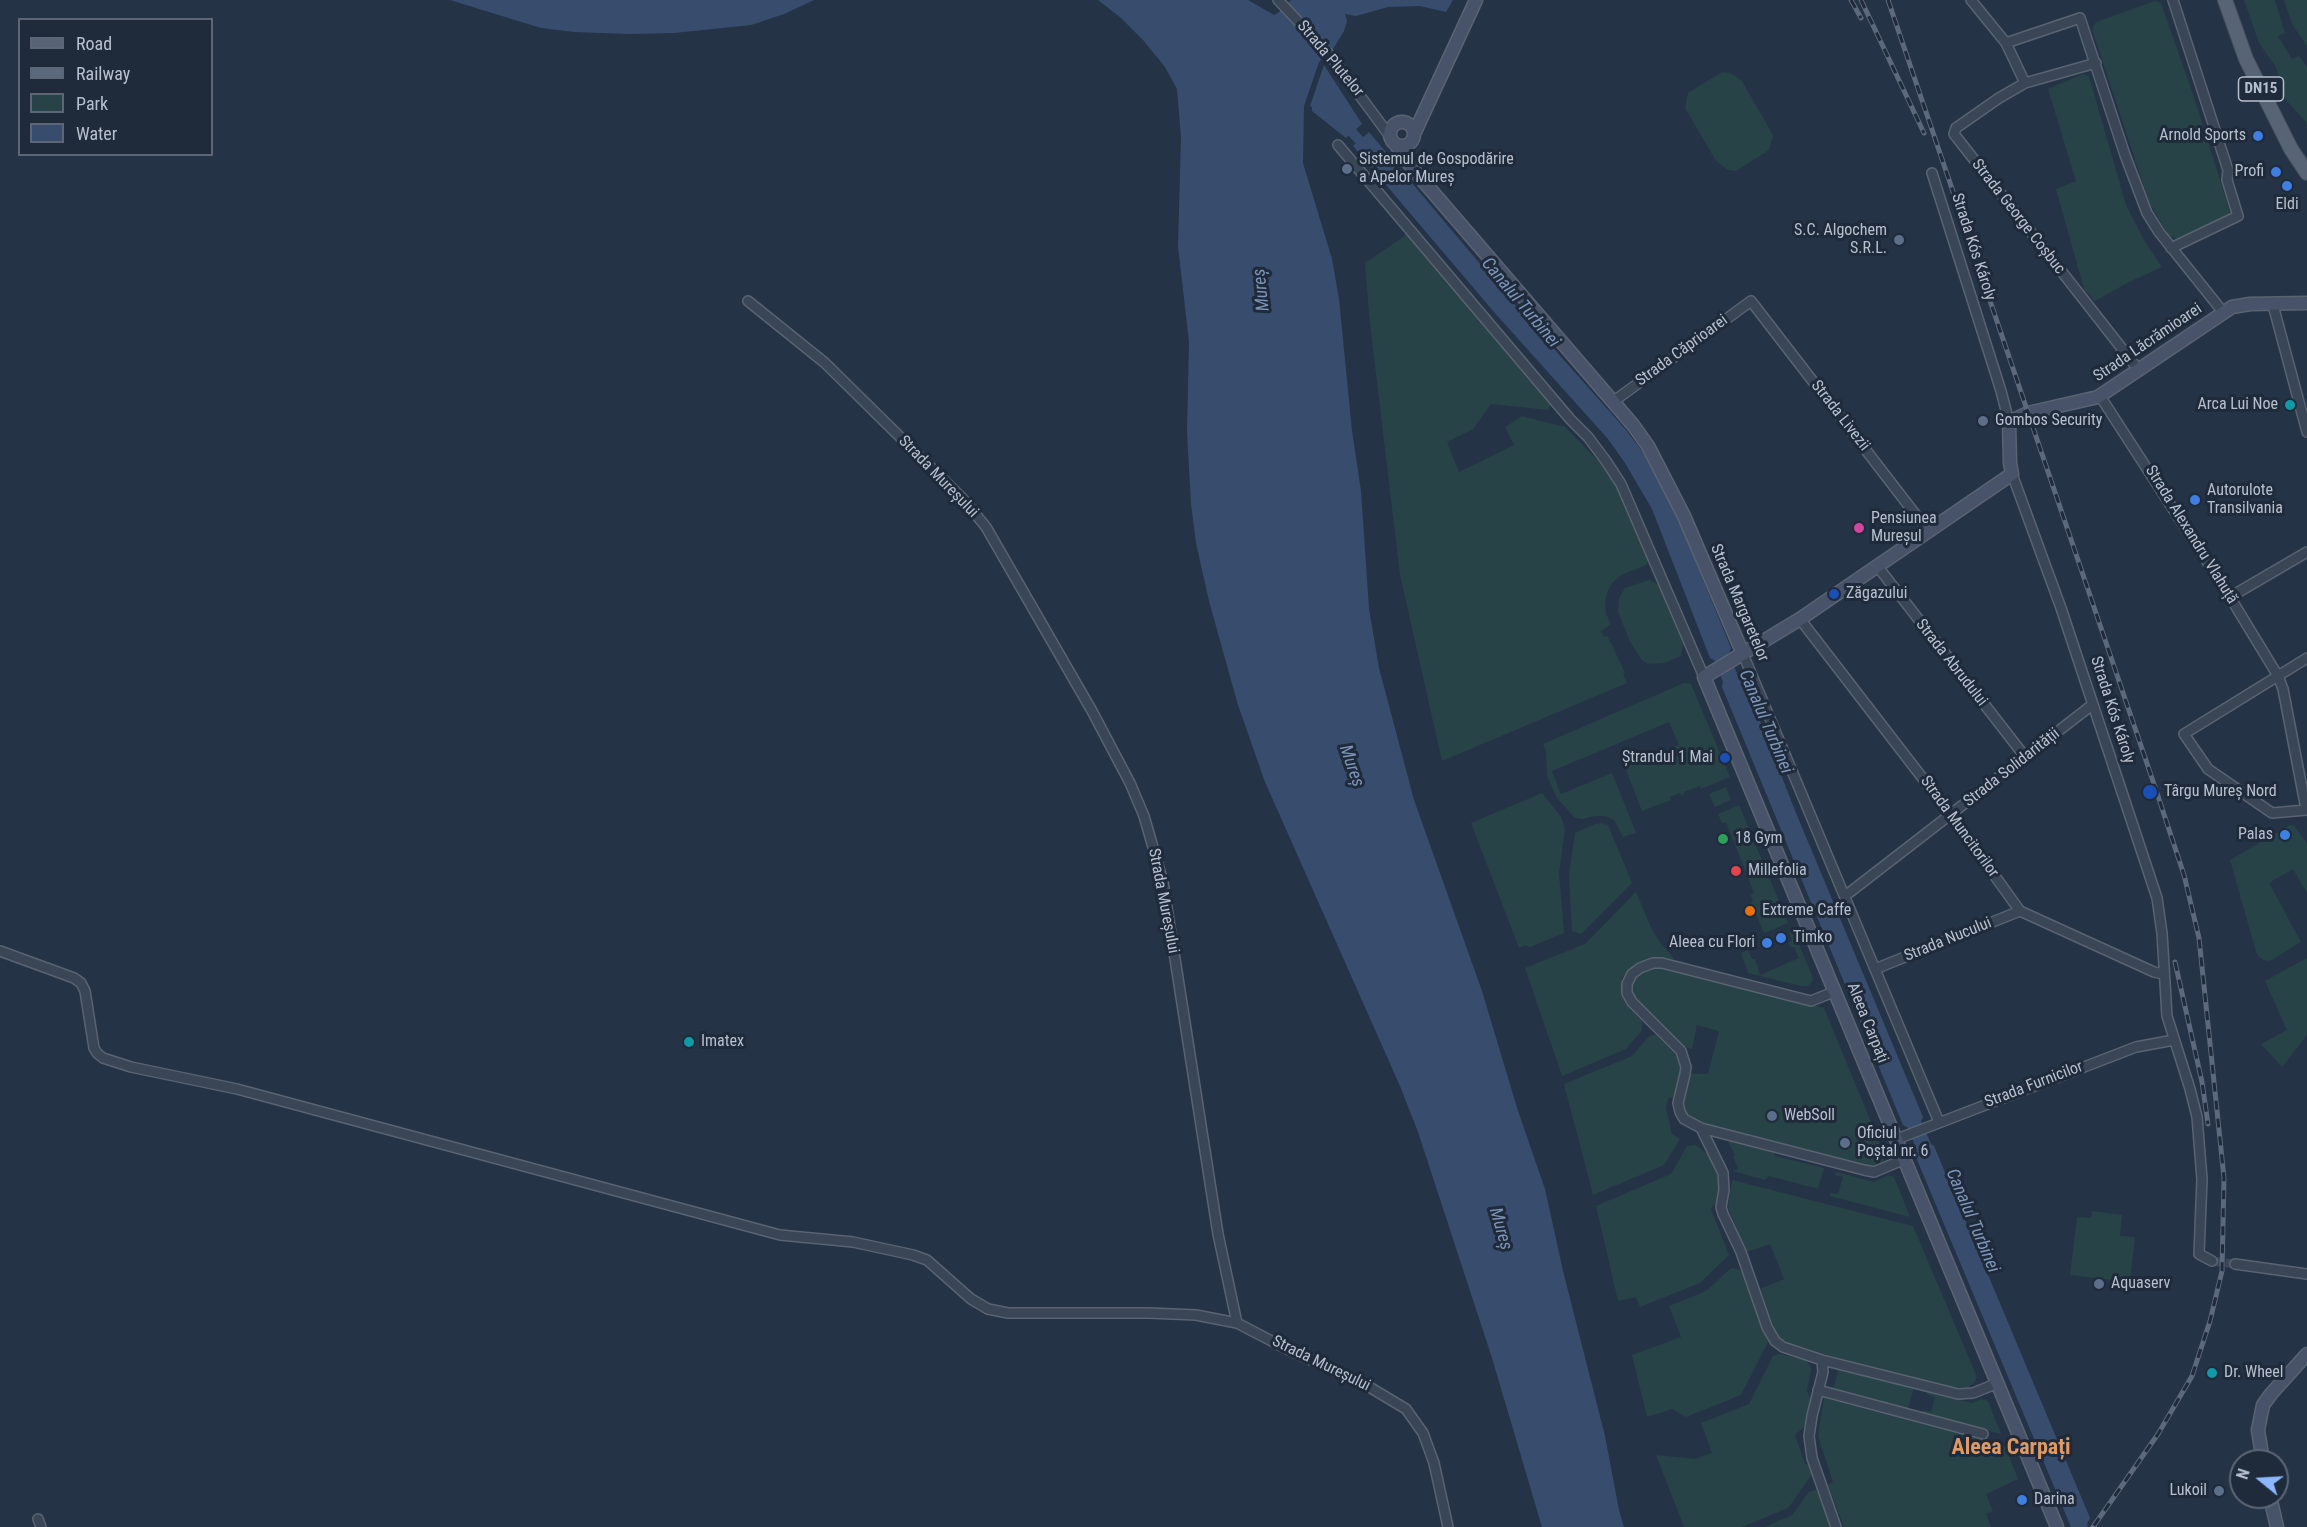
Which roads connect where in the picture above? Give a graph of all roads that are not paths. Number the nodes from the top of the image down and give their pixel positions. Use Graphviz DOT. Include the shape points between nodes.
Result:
graph roads {
  1 [pos="1279,0"];
  2 [pos="1476,0"];
  3 [pos="1971,0"];
  4 [pos="2174,0"];
  5 [pos="2225,0"];
  6 [pos="2006,43"];
  7 [pos="2096,63"];
  8 [pos="2025,83"];
  9 [pos="1428,104"];
  10 [pos="1397,134"];
  11 [pos="1414,134"];
  12 [pos="1338,145"];
  13 [pos="1932,173"];
  14 [pos="2307,173"];
  15 [pos="2171,248"];
  16 [pos="748,300"];
  17 [pos="1751,301"];
  18 [pos="2307,303"];
  19 [pos="2273,305"];
  20 [pos="2223,312"];
  21 [pos="2138,369"];
  22 [pos="2100,396"];
  23 [pos="1614,401"];
  24 [pos="2009,422"];
  25 [pos="2307,432"];
  26 [pos="2012,474"];
  27 [pos="1929,532"];
  28 [pos="2307,552"];
  29 [pos="1878,567"];
  30 [pos="2230,597"];
  31 [pos="1800,620"];
  32 [pos="1738,657"];
  33 [pos="2307,658"];
  34 [pos="1709,674"];
  35 [pos="2278,676"];
  36 [pos="2092,705"];
  37 [pos="2026,758"];
  38 [pos="2307,809"];
  39 [pos="1951,815"];
  40 [pos="1845,896"];
  41 [pos="2020,911"];
  42 [pos="0,951"];
  43 [pos="1875,969"];
  44 [pos="2163,974"];
  45 [pos="1836,991"];
  46 [pos="2174,1040"];
  47 [pos="1939,1122"];
  48 [pos="1701,1128"];
  49 [pos="1900,1138"];
  50 [pos="1905,1159"];
  51 [pos="2212,1261"];
  52 [pos="2235,1264"];
  53 [pos="2307,1275"];
  54 [pos="1237,1323"];
  55 [pos="2307,1354"];
  56 [pos="1822,1360"];
  57 [pos="1998,1383"];
  58 [pos="1818,1390"];
  59 [pos="1983,1434"];
  60 [pos="2261,1449"];
  61 [pos="2273,1509"];
  62 [pos="2055,1526"];
  63 [pos="1448,1527"];
  64 [pos="1836,1527"];
  65 [pos="2277,1527"];
  1 -- 10 [label="street, Strada Plutelor" via="1329,54 1380,120"];
  2 -- 9 [label="street"];
  3 -- 6 [label="street"];
  4 -- 15 [label="street" via="2228,170 2227,180 2238,216"];
  5 -- 14 [label="main road, DN15" via="2246,59"];
  6 -- 7 [label="street" via="2080,18"];
  6 -- 8 [label="street"];
  7 -- 8 [label="street, Strada George Coșbuc"];
  7 -- 15 [label="street" via="2139,195"];
  8 -- 21 [label="street, Strada George Coșbuc" via="1956,128 1954,136"];
  9 -- 10 [label="street"];
  9 -- 11 [label="street"];
  10 -- 11 [label="street" via="1413,141"];
  10 -- 11 [label="street" via="1412,126"];
  10 -- 23 [label="street, Strada Margaretelor" via="1405,159"];
  12 -- 34 [label="street" via="1606,461 1621,484"];
  13 -- 24 [label="street, Strada Kós Károly"];
  15 -- 20 [label="street"];
  16 -- 54 [label="street, Strada Mureșului" via="825,363 963,499 986,527 1130,783 1163,882 1218,1234"];
  17 -- 23 [label="street, Strada Căprioarei"];
  17 -- 27 [label="street, Strada Livezii"];
  18 -- 19 [label="street, Strada Lăcrămioarei"];
  19 -- 20 [label="street, Strada Lăcrămioarei" via="2250,304"];
  19 -- 25 [label="street"];
  20 -- 21 [label="street, Strada Lăcrămioarei"];
  21 -- 22 [label="street, Strada Lăcrămioarei"];
  22 -- 24 [label="street, Strada Lăcrămioarei"];
  22 -- 30 [label="street, Strada Alexandru Vlahuță"];
  23 -- 32 [label="street, Strada Margaretelor" via="1647,446 1684,516"];
  24 -- 26 [label="street, Strada Kós Károly"];
  26 -- 27 [label="street"];
  26 -- 36 [label="street, Strada Kós Károly"];
  27 -- 29 [label="street"];
  28 -- 30 [label="street"];
  29 -- 31 [label="street"];
  29 -- 37 [label="street, Strada Abrudului"];
  30 -- 35 [label="street, Strada Alexandru Vlahuță"];
  31 -- 32 [label="street"];
  31 -- 39 [label="street, Strada Muncitorilor"];
  32 -- 34 [label="street"];
  32 -- 40 [label="street, Strada Margaretelor"];
  33 -- 35 [label="street"];
  34 -- 45 [label="street, Aleea Carpați"];
  35 -- 38 [label="street, Strada Alexandru Vlahuță"];
  35 -- 38 [label="street" via="2184,734 2208,769 2272,813"];
  36 -- 37 [label="street, Strada Solidarității"];
  36 -- 44 [label="street, Strada Kós Károly" via="2157,898"];
  37 -- 39 [label="street, Strada Solidarității"];
  39 -- 40 [label="street, Strada Solidarității"];
  39 -- 41 [label="street, Strada Muncitorilor"];
  40 -- 43 [label="street, Strada Margaretelor"];
  41 -- 43 [label="street, Strada Nucului"];
  41 -- 44 [label="street, Strada Muncitorilor"];
  42 -- 54 [label="street" via="81,983 94,1048 103,1058 131,1067 237,1089 780,1235 853,1242 913,1255 927,1260 988,1309 1008,1313 1149,1312"];
  43 -- 47 [label="street, Strada Margaretelor"];
  44 -- 46 [label="street, Strada Kós Károly"];
  45 -- 48 [label="street" via="1811,1001 1662,963 1646,965 1632,974 1627,993 1632,1002 1681,1050 1686,1067 1678,1103 1680,1112 1684,1119"];
  45 -- 49 [label="street, Aleea Carpați"];
  46 -- 47 [label="street, Strada Furnicilor" via="2136,1047"];
  46 -- 51 [label="street, Strada Kós Károly" via="2197,1116 2202,1179 2199,1254"];
  47 -- 49 [label="street, Strada Furnicilor"];
  48 -- 50 [label="street" via="1874,1172"];
  48 -- 56 [label="street" via="1720,1166 1724,1183 1721,1207 1767,1327 1783,1347"];
  49 -- 50 [label="street, Aleea Carpați"];
  50 -- 57 [label="street, Aleea Carpați"];
  52 -- 53 [label="street"];
  54 -- 63 [label="street, Strada Mureșului" via="1406,1409 1423,1432"];
  55 -- 60 [label="street" via="2263,1405 2258,1430"];
  56 -- 57 [label="street" via="1958,1394 1973,1393"];
  56 -- 58 [label="street"];
  57 -- 62 [label="street, Aleea Carpați"];
  58 -- 59 [label="street"];
  58 -- 64 [label="street" via="1809,1436 1812,1458"];
  61 -- 65 [label="street"];
}
